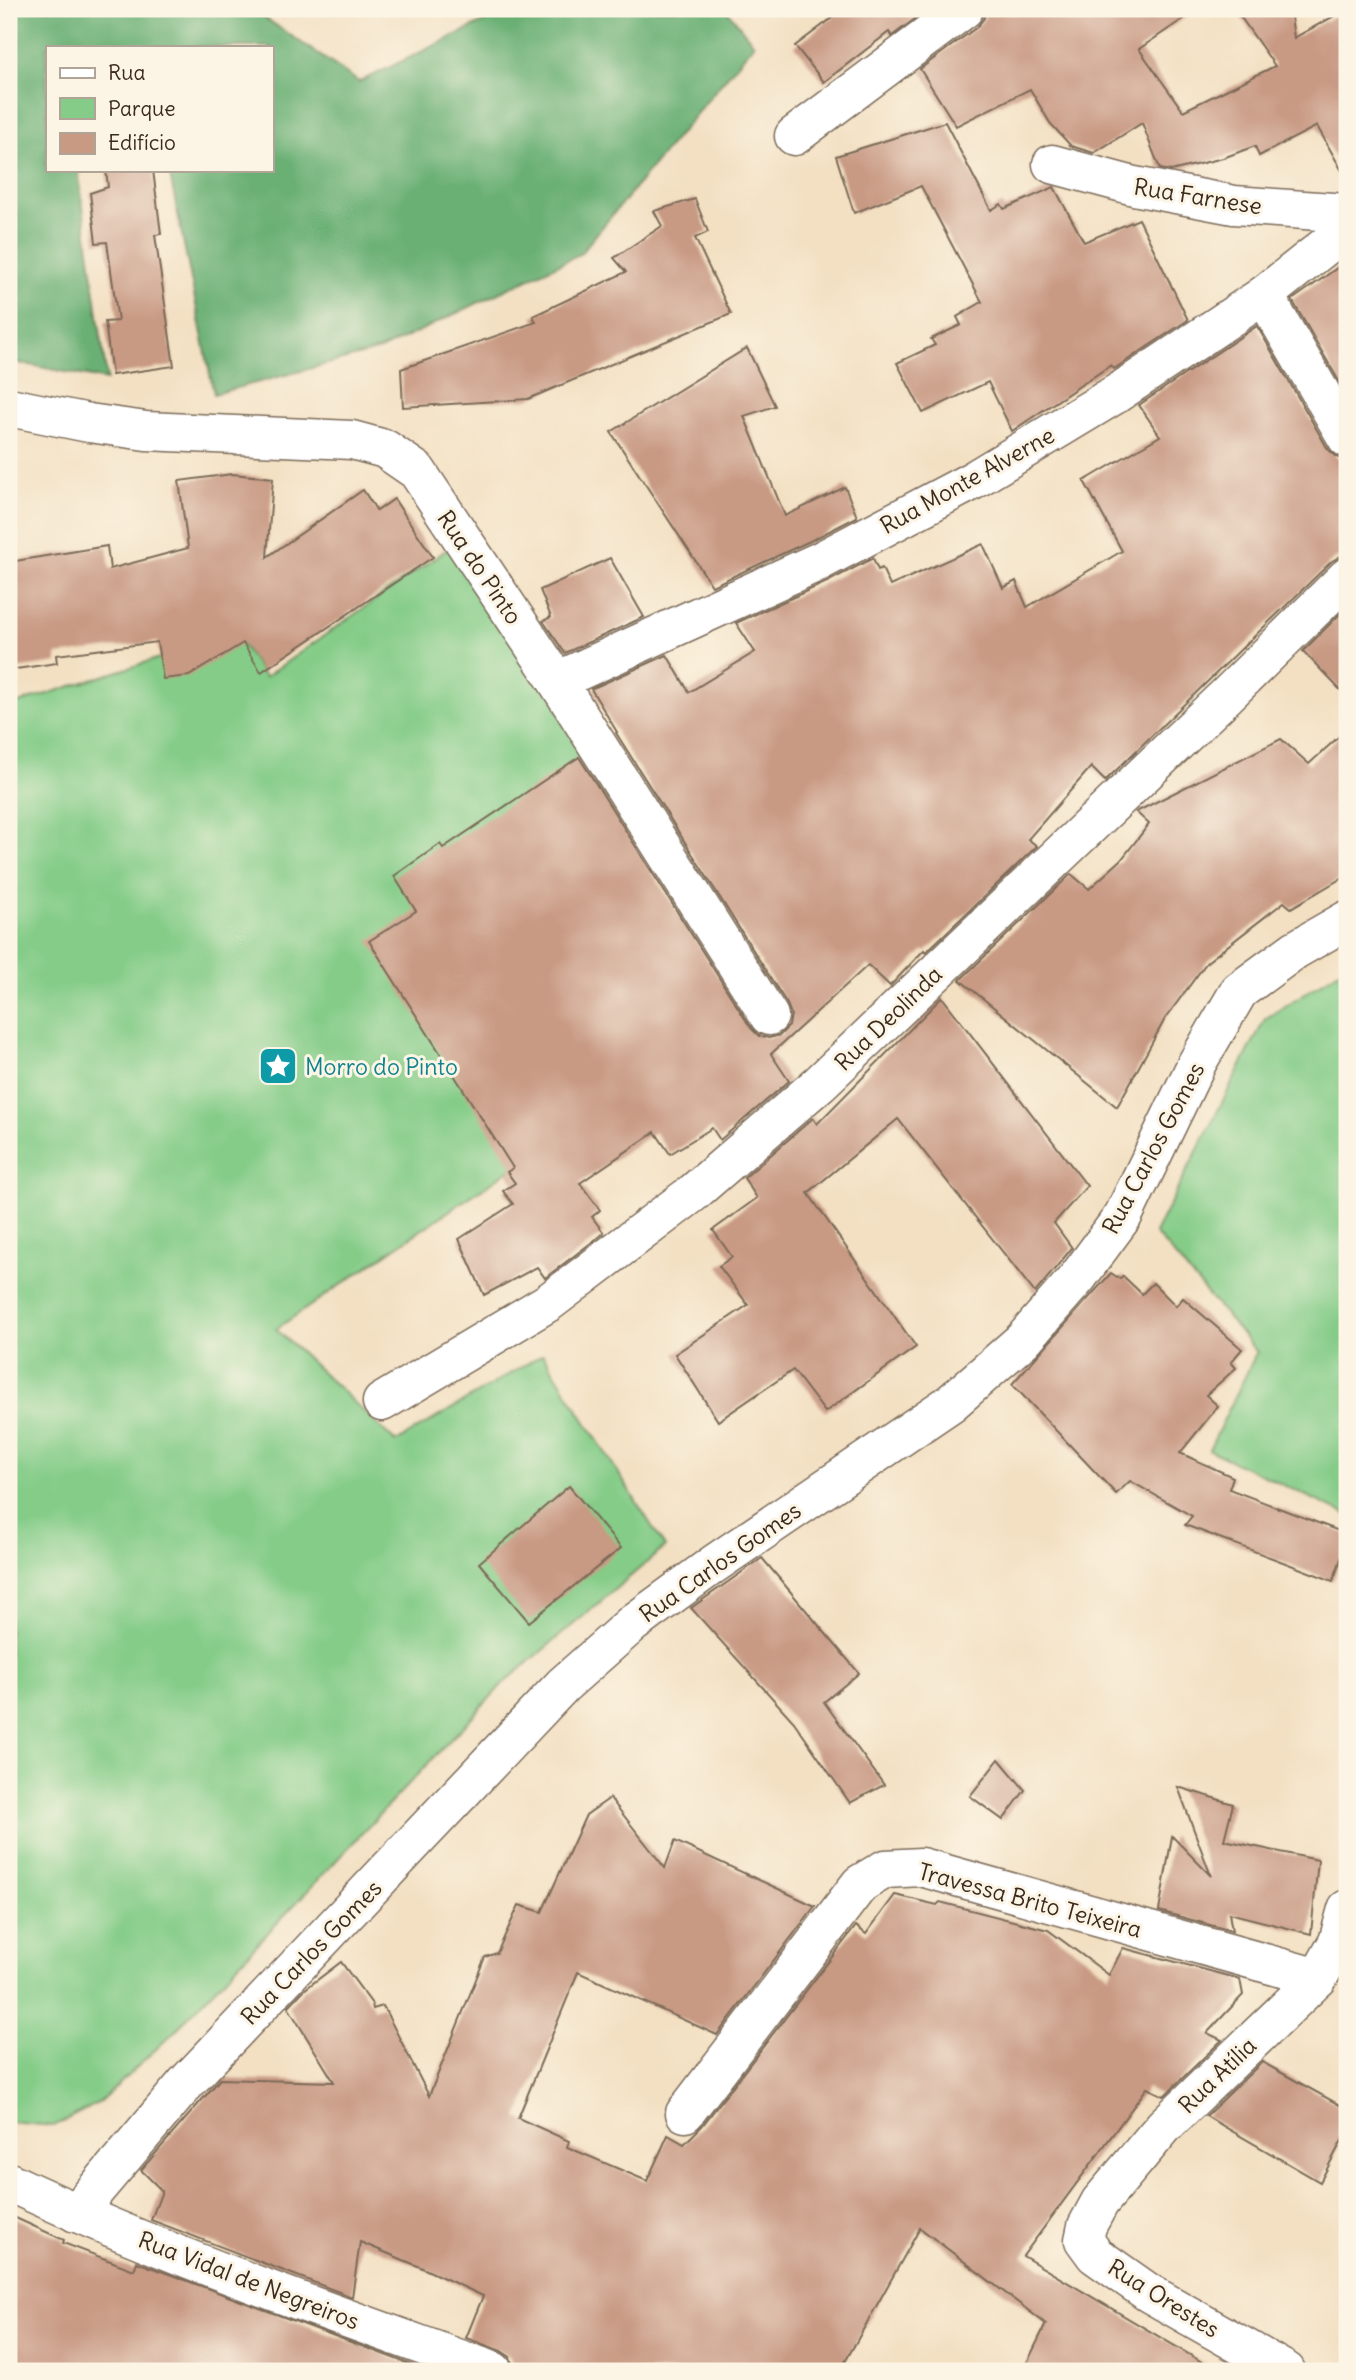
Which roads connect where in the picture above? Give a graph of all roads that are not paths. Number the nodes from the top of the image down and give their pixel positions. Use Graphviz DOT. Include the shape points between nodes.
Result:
graph roads {
  1 [pos="964,9"];
  2 [pos="794,136"];
  3 [pos="1052,164"];
  4 [pos="1347,213"];
  5 [pos="1347,229"];
  6 [pos="1264,295"];
  7 [pos="9,407"];
  8 [pos="1347,438"];
  9 [pos="1347,577"];
  10 [pos="556,681"];
  11 [pos="1347,920"];
  12 [pos="769,1016"];
  13 [pos="382,1402"];
  14 [pos="1347,1909"];
  15 [pos="1318,1978"];
  16 [pos="685,2113"];
  17 [pos="9,2182"];
  18 [pos="76,2213"];
  19 [pos="1084,2240"];
  20 [pos="493,2371"];
  21 [pos="1286,2371"];
  1 -- 2 [label="street"];
  3 -- 4 [label="street, Rua Farnese" via="1133,186 1234,205"];
  5 -- 6 [label="street, Rua Monte Alverne"];
  6 -- 8 [label="street"];
  6 -- 10 [label="street, Rua Monte Alverne" via="1116,394 972,481 820,561"];
  7 -- 10 [label="street, Rua do Pinto" via="146,431 352,440 385,449 417,471"];
  9 -- 13 [label="street, Rua Deolinda" via="820,1083 693,1193 549,1302"];
  10 -- 12 [label="street, Rua do Pinto"];
  11 -- 18 [label="street, Rua Carlos Gomes" via="1239,991 1196,1063 1123,1216 1023,1340 951,1403 632,1624 563,1685 187,2082"];
  14 -- 15 [label="street, Rua Atília" via="1338,1942"];
  15 -- 16 [label="street, Travessa Brito Teixeira" via="921,1867 885,1869 860,1884"];
  15 -- 19 [label="street, Rua Atília" via="1164,2126 1100,2202"];
  17 -- 18 [label="street, Rua Vidal de Negreiros"];
  18 -- 20 [label="street, Rua Vidal de Negreiros"];
  19 -- 21 [label="street, Rua Orestes" via="1096,2255 1149,2292"];
}
